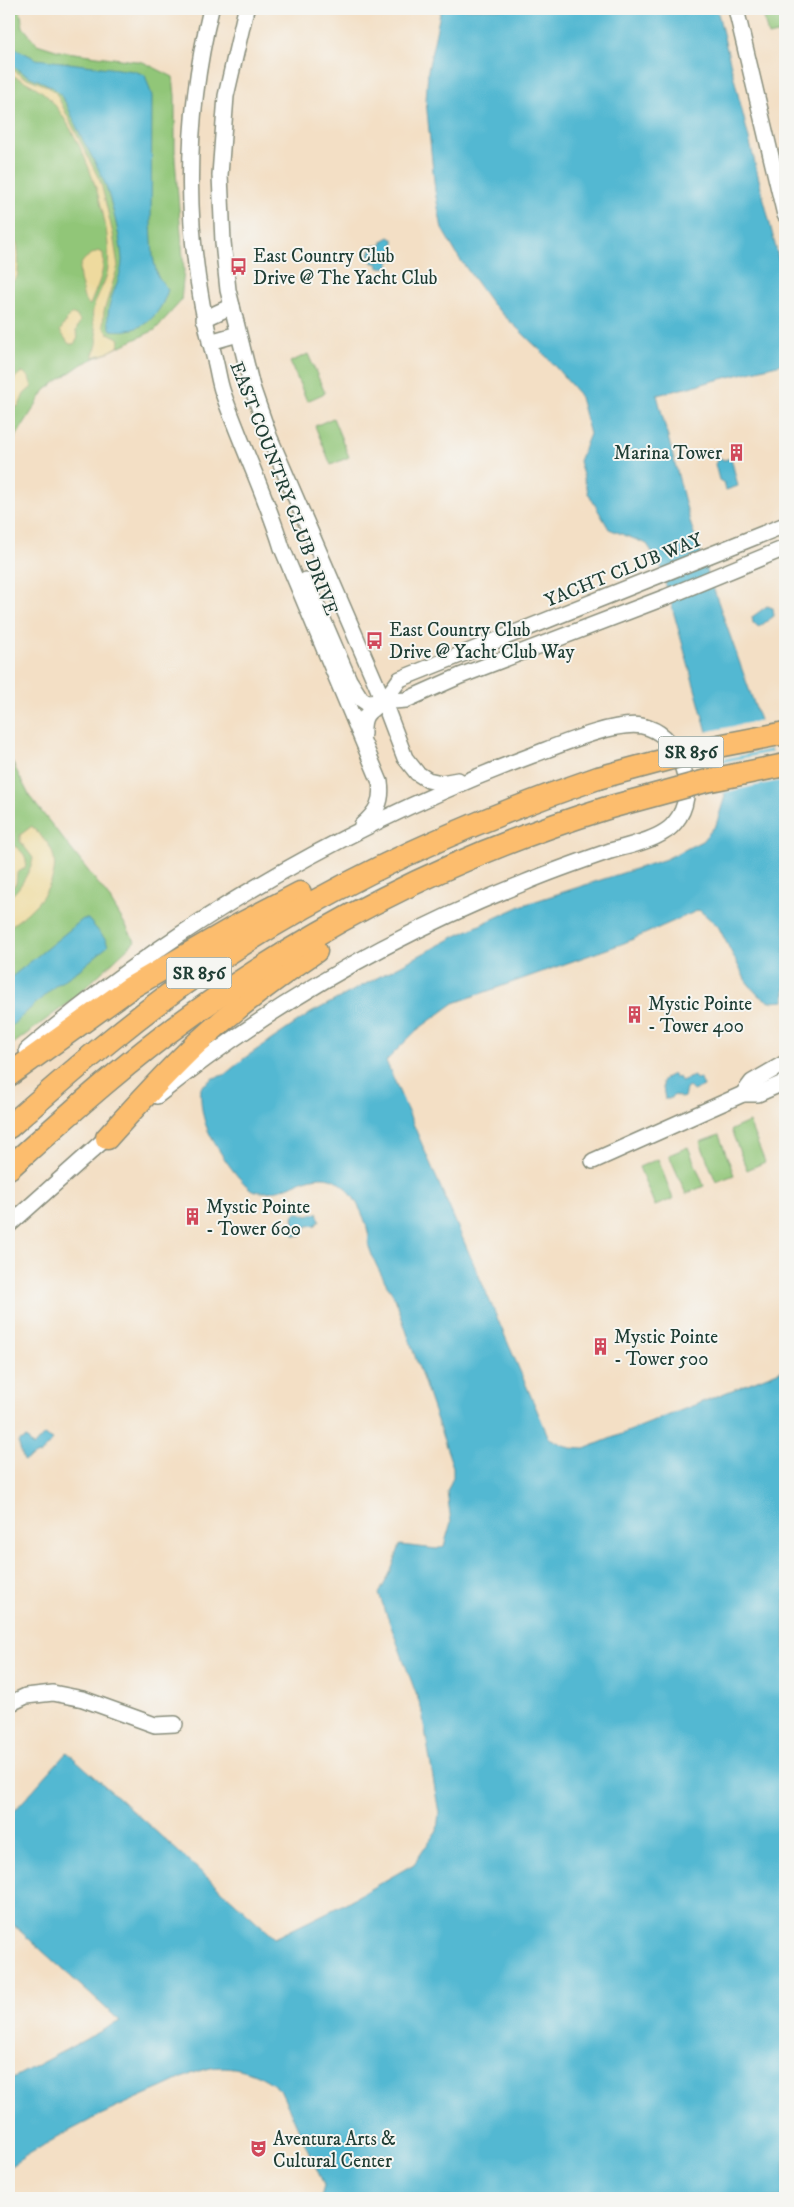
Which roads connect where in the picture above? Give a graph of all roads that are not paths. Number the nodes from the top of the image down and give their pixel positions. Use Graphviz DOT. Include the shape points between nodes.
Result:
graph roads {
  1 [pos="212,9"];
  2 [pos="246,9"];
  3 [pos="736,9"];
  4 [pos="785,215"];
  5 [pos="232,306"];
  6 [pos="204,319"];
  7 [pos="238,334"];
  8 [pos="210,342"];
  9 [pos="272,514"];
  10 [pos="785,525"];
  11 [pos="785,548"];
  12 [pos="383,700"];
  13 [pos="785,733"];
  14 [pos="363,738"];
  15 [pos="785,765"];
  16 [pos="479,776"];
  17 [pos="344,837"];
  18 [pos="411,851"];
  19 [pos="402,889"];
  20 [pos="9,1066"];
  21 [pos="780,1066"];
  22 [pos="9,1075"];
  23 [pos="784,1084"];
  24 [pos="743,1094"];
  25 [pos="9,1127"];
  26 [pos="107,1138"];
  27 [pos="593,1161"];
  28 [pos="9,1168"];
  29 [pos="9,1225"];
  30 [pos="9,1704"];
  31 [pos="174,1724"];
  1 -- 6 [label="street, EAST COUNTRY CLUB DRIVE" via="195,99 190,168 191,219"];
  2 -- 5 [label="street, EAST COUNTRY CLUB DRIVE" via="226,96 220,175 223,242"];
  3 -- 4 [label="street"];
  5 -- 6 [label="street"];
  5 -- 7 [label="street, EAST COUNTRY CLUB DRIVE"];
  6 -- 8 [label="street, EAST COUNTRY CLUB DRIVE"];
  7 -- 8 [label="street"];
  7 -- 12 [label="street, EAST COUNTRY CLUB DRIVE" via="269,436"];
  8 -- 9 [label="street, EAST COUNTRY CLUB DRIVE" via="222,391"];
  9 -- 12 [label="street" via="319,607 356,692 367,703"];
  9 -- 14 [label="street, EAST COUNTRY CLUB DRIVE" via="282,548"];
  10 -- 12 [label="street, YACHT CLUB WAY" via="400,679"];
  11 -- 12 [label="street" via="406,700"];
  12 -- 14 [label="street, YACHT CLUB WAY" via="369,710 363,720"];
  12 -- 16 [label="street, EAST COUNTRY CLUB DRIVE" via="403,753 417,773 441,783"];
  13 -- 18 [label="highway, SR 856, bridge" via="706,748 598,778 487,818"];
  14 -- 17 [label="street, EAST COUNTRY CLUB DRIVE" via="380,782 381,798 371,816"];
  15 -- 19 [label="highway, SR 856, bridge" via="706,781 607,808 507,843"];
  16 -- 17 [label="street"];
  16 -- 26 [label="street" via="600,732 640,726 663,735 675,750 684,770 686,795 684,808 677,820 662,834 497,893 319,984 224,1045"];
  17 -- 20 [label="street" via="254,886 164,944 81,1006"];
  18 -- 22 [label="highway" via="317,884 235,927 130,988"];
  18 -- 25 [label="highway, SR 856" via="312,903 211,965 115,1036"];
  19 -- 26 [label="highway" via="222,1021 160,1080"];
  19 -- 28 [label="highway, SR 856" via="307,940 196,1012 116,1074"];
  21 -- 23 [label="street"];
  21 -- 24 [label="street" via="752,1082"];
  23 -- 24 [label="street" via="758,1094"];
  24 -- 27 [label="street"];
  26 -- 29 [label="street"];
  30 -- 31 [label="street" via="26,1696 52,1693 83,1699 155,1725"];
}
